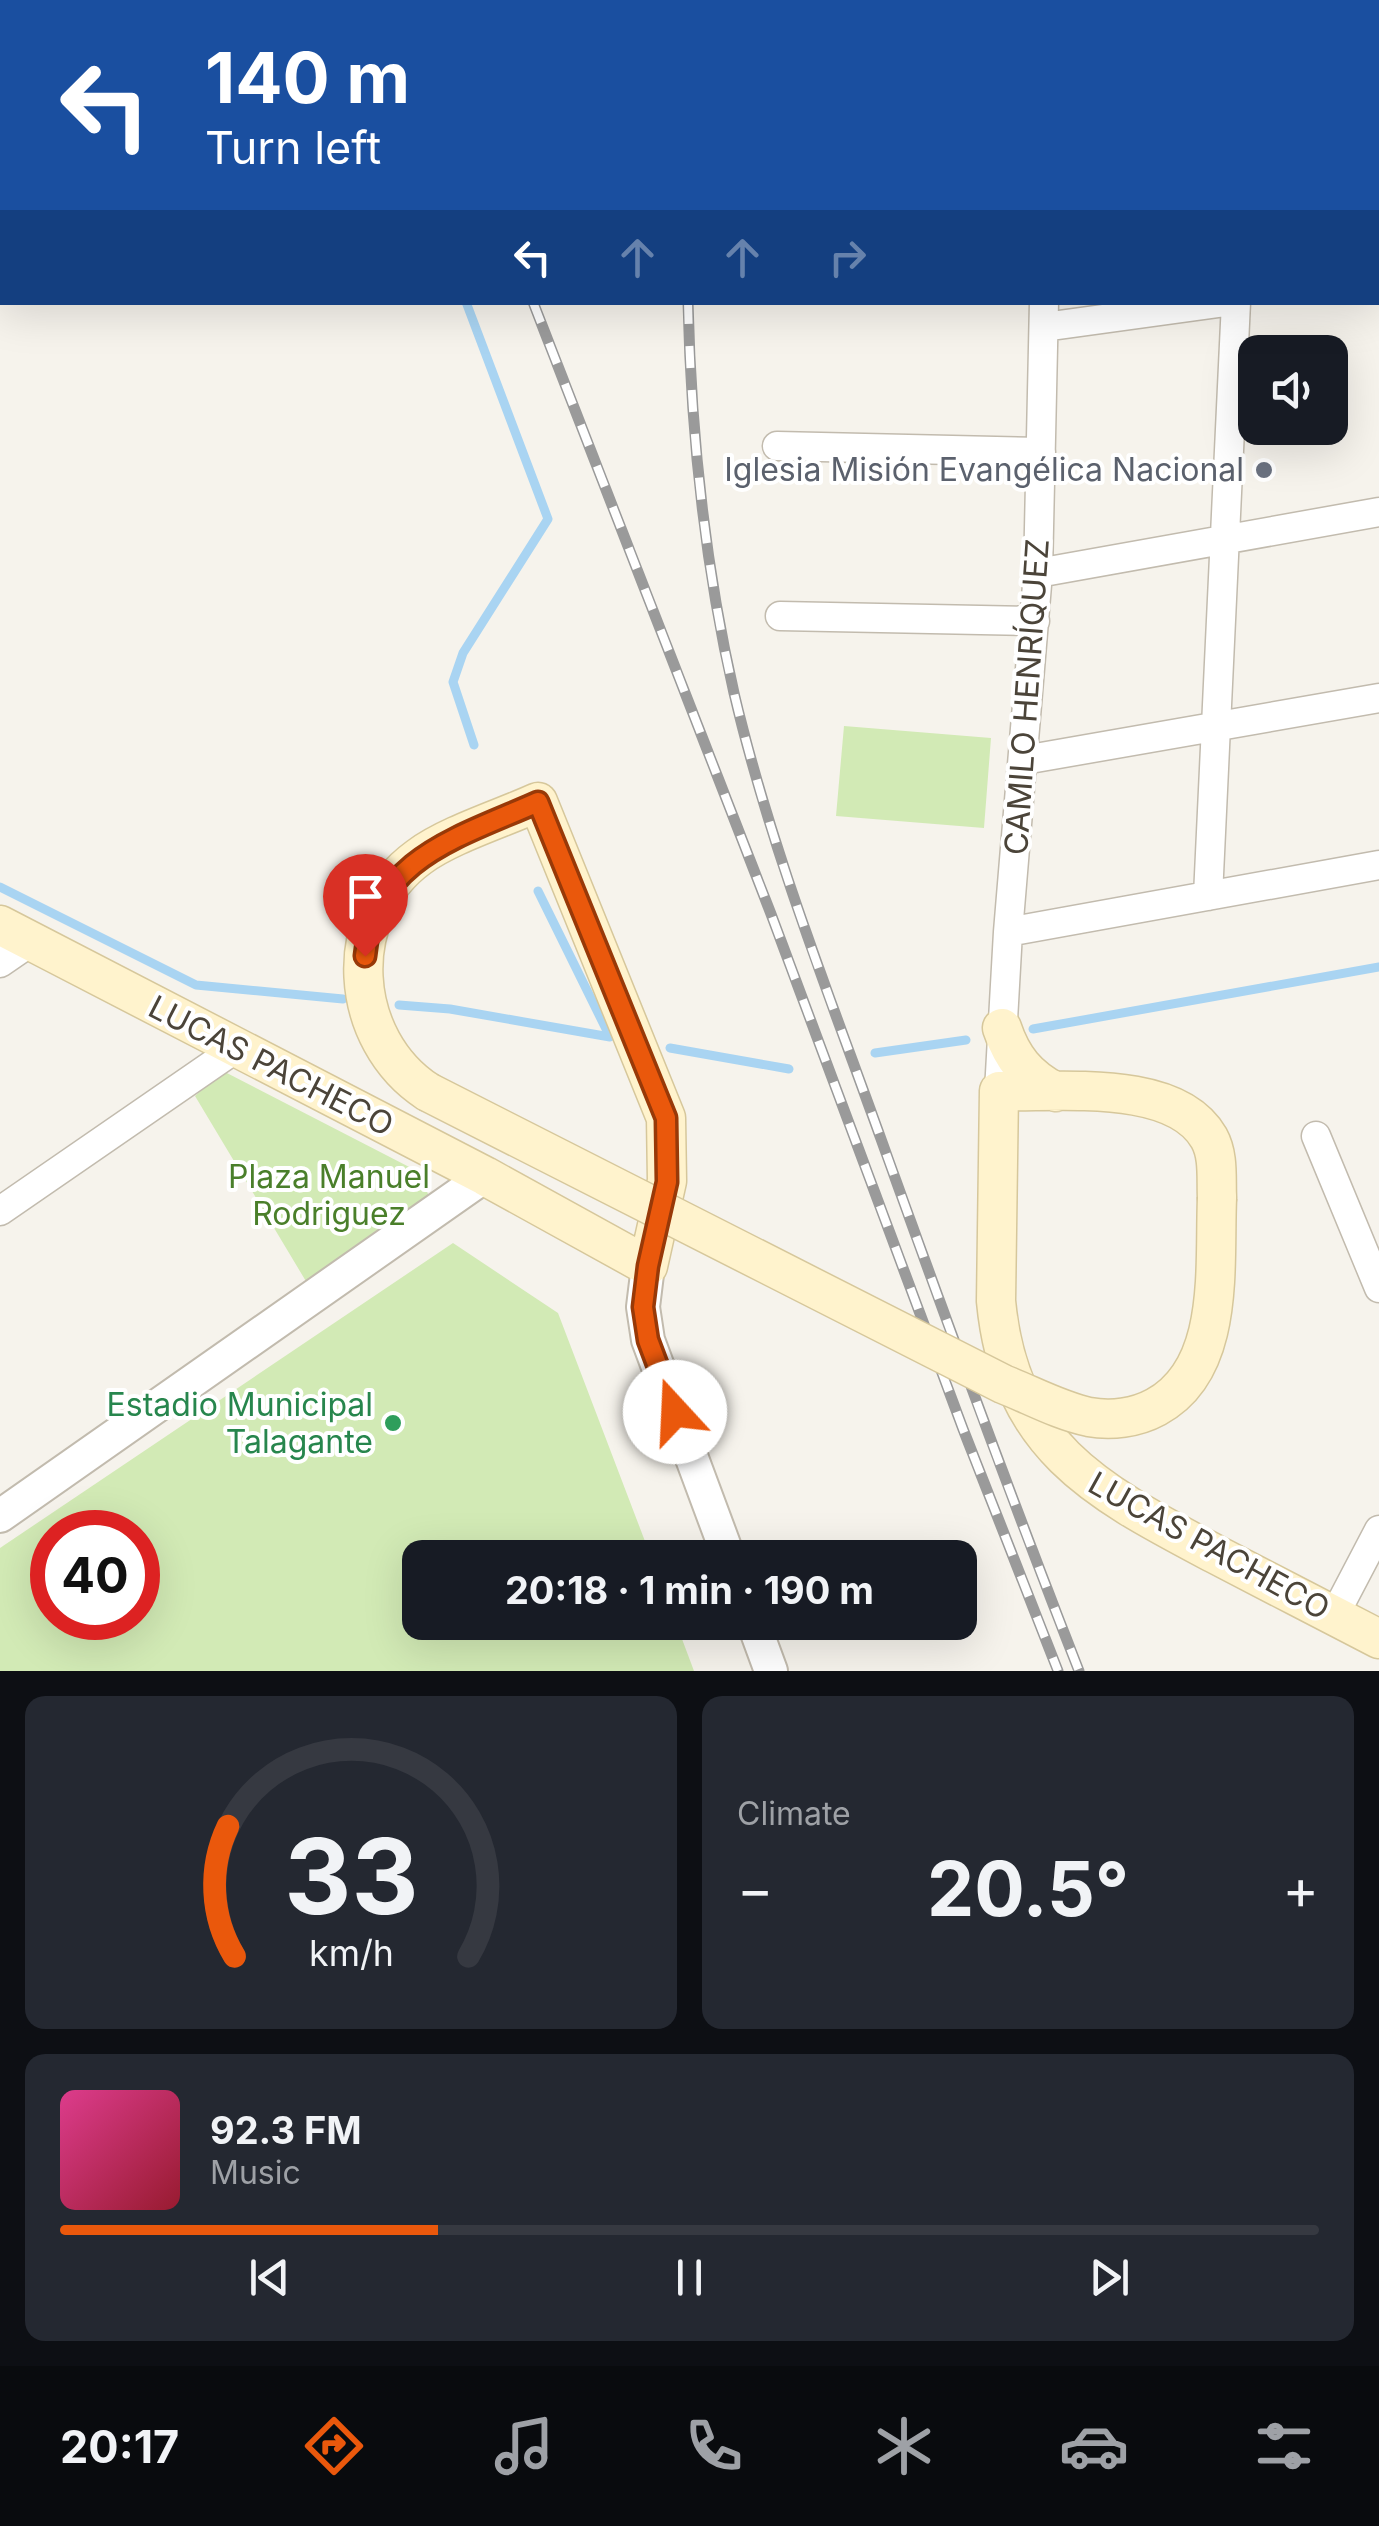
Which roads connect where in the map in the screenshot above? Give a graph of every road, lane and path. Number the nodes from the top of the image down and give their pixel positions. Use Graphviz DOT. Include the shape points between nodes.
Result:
graph roads {
  1 [pos="1184,305"];
  2 [pos="1236,305"];
  3 [pos="1044,315"];
  4 [pos="777,446"];
  5 [pos="1041,452"];
  6 [pos="1379,512"];
  7 [pos="1225,541"];
  8 [pos="1038,574"];
  9 [pos="780,616"];
  10 [pos="1034,621"];
  11 [pos="1379,698"];
  12 [pos="1216,727"];
  13 [pos="1024,760"];
  14 [pos="1379,865"];
  15 [pos="1208,896"];
  16 [pos="1008,932"];
  17 [pos="16,933"];
  18 [pos="0,964"];
  19 [pos="1002,1028"];
  20 [pos="236,1049"];
  21 [pos="999,1091"];
  22 [pos="1056,1092"];
  23 [pos="1316,1136"];
  24 [pos="998,1150"];
  25 [pos="485,1176"];
  26 [pos="0,1211"];
  27 [pos="648,1266"];
  28 [pos="1379,1288"];
  29 [pos="0,1516"];
  30 [pos="1379,1530"];
  31 [pos="721,1540"];
  32 [pos="1334,1616"];
  33 [pos="1379,1639"];
  34 [pos="760,1640"];
  35 [pos="771,1671"];
  1 -- 3 [label="street"];
  2 -- 7 [label="street"];
  3 -- 5 [label="street, CAMILO HENRÍQUEZ"];
  4 -- 5 [label="street"];
  5 -- 8 [label="street, CAMILO HENRÍQUEZ"];
  6 -- 7 [label="street"];
  7 -- 8 [label="street"];
  7 -- 12 [label="street"];
  8 -- 10 [label="street, CAMILO HENRÍQUEZ"];
  9 -- 10 [label="street"];
  10 -- 13 [label="street, CAMILO HENRÍQUEZ"];
  11 -- 12 [label="street"];
  12 -- 13 [label="street"];
  12 -- 15 [label="street"];
  13 -- 16 [label="street, CAMILO HENRÍQUEZ"];
  14 -- 15 [label="street"];
  15 -- 16 [label="street"];
  16 -- 19 [label="street, CAMILO HENRÍQUEZ"];
  17 -- 18 [label="street"];
  17 -- 20 [label="main road, LUCAS PACHECO"];
  19 -- 21 [label="street, CAMILO HENRÍQUEZ"];
  19 -- 22 [label="main road" via="1028,1075"];
  20 -- 25 [label="main road, LUCAS PACHECO"];
  20 -- 26 [label="street"];
  21 -- 22 [label="main road, LUCAS PACHECO"];
  21 -- 24 [label="main road, LUCAS PACHECO"];
  22 -- 24 [label="main road" via="1016,1123"];
  22 -- 27 [label="main road, LUCAS PACHECO, bridge" via="1160,1101 1186,1113 1215,1154 1206,1348 1178,1392 1115,1419 1073,1413 1003,1384 428,1092 408,1078 374,1029 364,978 374,912 419,857 538,802 666,1118 667,1182"];
  23 -- 28 [label="street"];
  24 -- 32 [label="main road, LUCAS PACHECO" via="998,1330 1015,1385 1044,1435 1084,1478"];
  25 -- 27 [label="main road, LUCAS PACHECO"];
  25 -- 29 [label="street"];
  27 -- 31 [label="street" via="648,1340"];
  30 -- 32 [label="street"];
  32 -- 33 [label="main road, LUCAS PACHECO"];
  34 -- 35 [label="street"];
}
